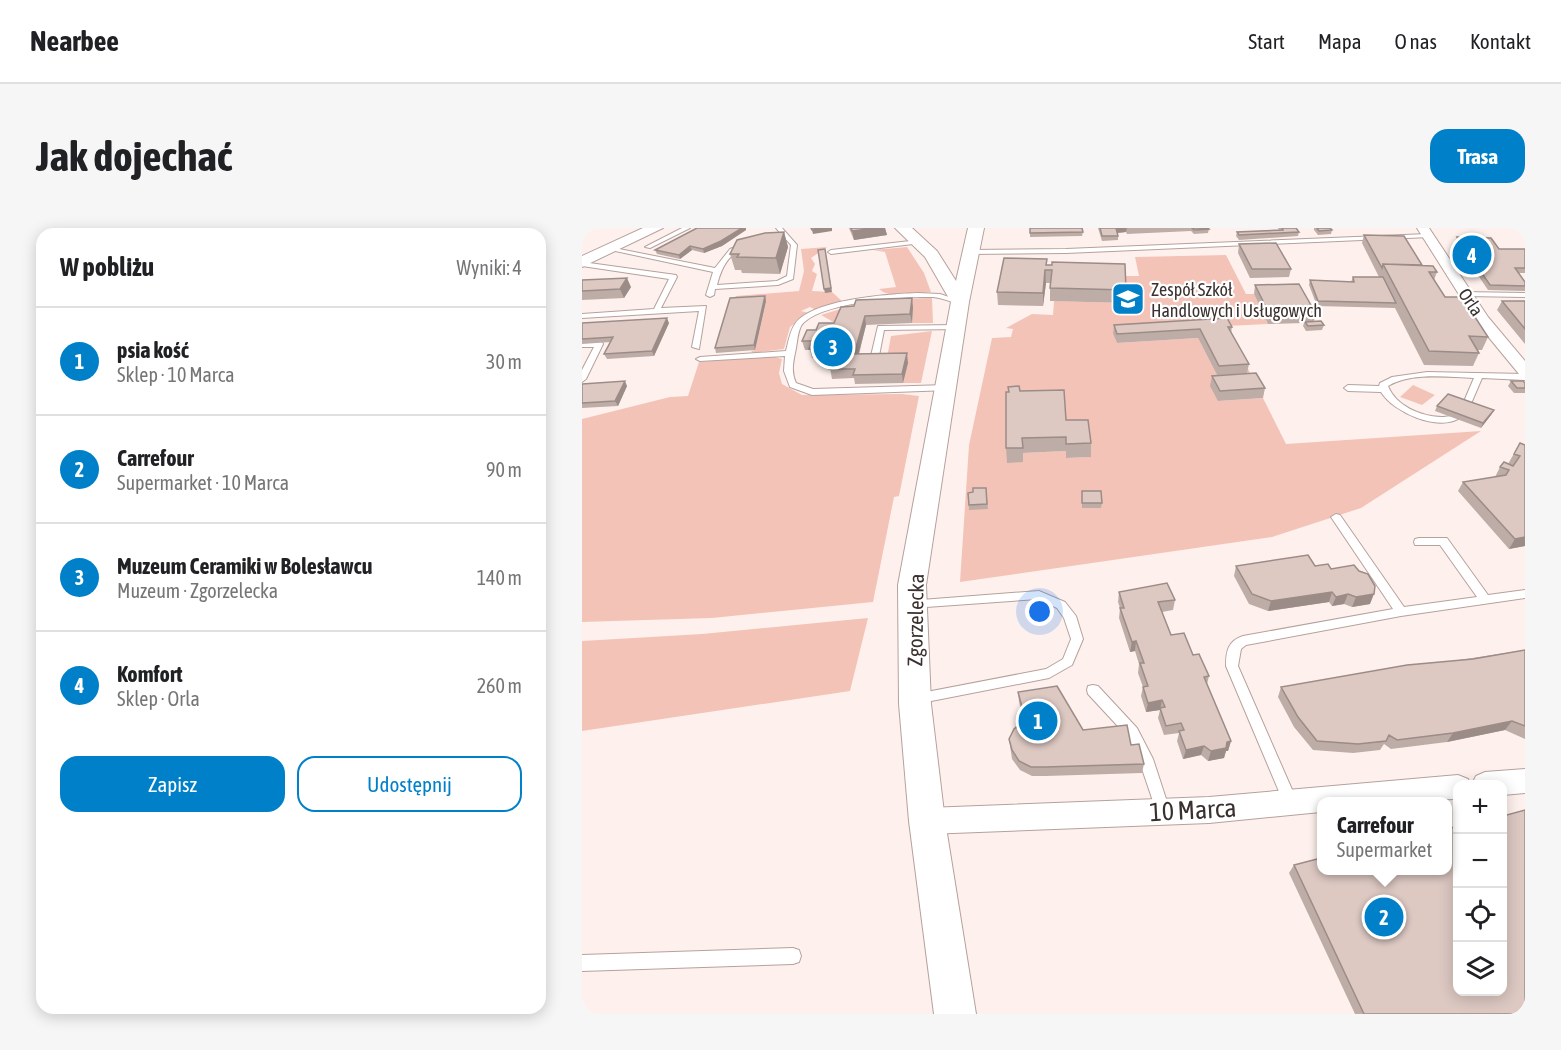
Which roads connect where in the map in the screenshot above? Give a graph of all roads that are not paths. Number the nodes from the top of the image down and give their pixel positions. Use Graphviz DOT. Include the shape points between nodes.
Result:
graph roads {
  1 [pos="687,228"];
  2 [pos="778,228"];
  3 [pos="903,228"];
  4 [pos="983,230"];
  5 [pos="1425,232"];
  6 [pos="653,236"];
  7 [pos="785,236"];
  8 [pos="774,238"];
  9 [pos="919,242"];
  10 [pos="754,243"];
  11 [pos="970,248"];
  12 [pos="609,249"];
  13 [pos="831,252"];
  14 [pos="582,263"];
  15 [pos="717,271"];
  16 [pos="1465,294"];
  17 [pos="1525,295"];
  18 [pos="960,302"];
  19 [pos="656,312"];
  20 [pos="582,316"];
  21 [pos="957,327"];
  22 [pos="582,345"];
  23 [pos="696,347"];
  24 [pos="791,353"];
  25 [pos="875,356"];
  26 [pos="700,358"];
  27 [pos="1525,371"];
  28 [pos="1479,376"];
  29 [pos="1525,378"];
  30 [pos="582,379"];
  31 [pos="947,388"];
  32 [pos="1348,388"];
  33 [pos="1383,389"];
  34 [pos="1472,390"];
  35 [pos="1458,399"];
  36 [pos="1466,406"];
  37 [pos="1443,414"];
  38 [pos="1429,417"];
  39 [pos="1455,418"];
  40 [pos="1336,517"];
  41 [pos="1419,542"];
  42 [pos="1525,594"];
  43 [pos="1485,600"];
  44 [pos="912,604"];
  45 [pos="1401,612"];
  46 [pos="1093,690"];
  47 [pos="915,699"];
  48 [pos="1525,781"];
  49 [pos="1507,782"];
  50 [pos="1453,787"];
  51 [pos="1338,797"];
  52 [pos="1317,799"];
  53 [pos="1290,801"];
  54 [pos="1163,811"];
  55 [pos="927,821"];
  56 [pos="794,956"];
  57 [pos="582,963"];
  58 [pos="955,1014"];
  1 -- 6 [label="lane"];
  2 -- 7 [label="lane"];
  3 -- 9 [label="street"];
  4 -- 11 [label="street, Zgorzelecka"];
  5 -- 11 [label="lane" via="1066,251"];
  5 -- 16 [label="street, Orla"];
  6 -- 12 [label="street"];
  7 -- 8 [label="lane"];
  7 -- 15 [label="lane" via="794,245 790,278 711,291"];
  9 -- 13 [label="lane"];
  9 -- 18 [label="street" via="931,254"];
  10 -- 15 [label="lane" via="733,248"];
  11 -- 18 [label="street, Zgorzelecka"];
  12 -- 14 [label="street"];
  12 -- 15 [label="lane"];
  14 -- 19 [label="lane" via="673,277"];
  16 -- 17 [label="lane"];
  16 -- 27 [label="street, Orla"];
  18 -- 21 [label="street, Zgorzelecka"];
  18 -- 24 [label="lane" via="935,295 868,300 826,309 798,325"];
  19 -- 20 [label="lane"];
  19 -- 23 [label="lane" via="703,308"];
  21 -- 25 [label="lane" via="881,328"];
  21 -- 31 [label="street, Zgorzelecka"];
  22 -- 30 [label="lane" via="599,344"];
  24 -- 26 [label="lane"];
  24 -- 31 [label="lane" via="787,374 798,389 812,392"];
  28 -- 29 [label="lane"];
  28 -- 33 [label="lane" via="1408,375 1390,379"];
  28 -- 34 [label="lane"];
  31 -- 44 [label="street, Zgorzelecka" via="912,585"];
  32 -- 33 [label="lane"];
  33 -- 38 [label="lane" via="1399,406"];
  34 -- 35 [label="lane"];
  34 -- 36 [label="lane"];
  37 -- 38 [label="lane"];
  38 -- 39 [label="lane"];
  40 -- 45 [label="lane"];
  41 -- 43 [label="lane" via="1443,542"];
  42 -- 43 [label="lane"];
  43 -- 45 [label="lane"];
  44 -- 47 [label="street, Zgorzelecka"];
  44 -- 47 [label="lane" via="1039,595 1061,605 1070,616 1077,639 1068,662 1049,674"];
  45 -- 53 [label="lane" via="1243,641 1233,649 1232,666"];
  46 -- 54 [label="lane" via="1132,732 1146,759"];
  47 -- 55 [label="street, Zgorzelecka"];
  48 -- 49 [label="street"];
  50 -- 51 [label="street, 10 Marca"];
  52 -- 53 [label="street, 10 Marca"];
  53 -- 54 [label="street, 10 Marca"];
  54 -- 55 [label="street, 10 Marca"];
  55 -- 58 [label="street, Zgorzelecka"];
  56 -- 57 [label="lane"];
}
